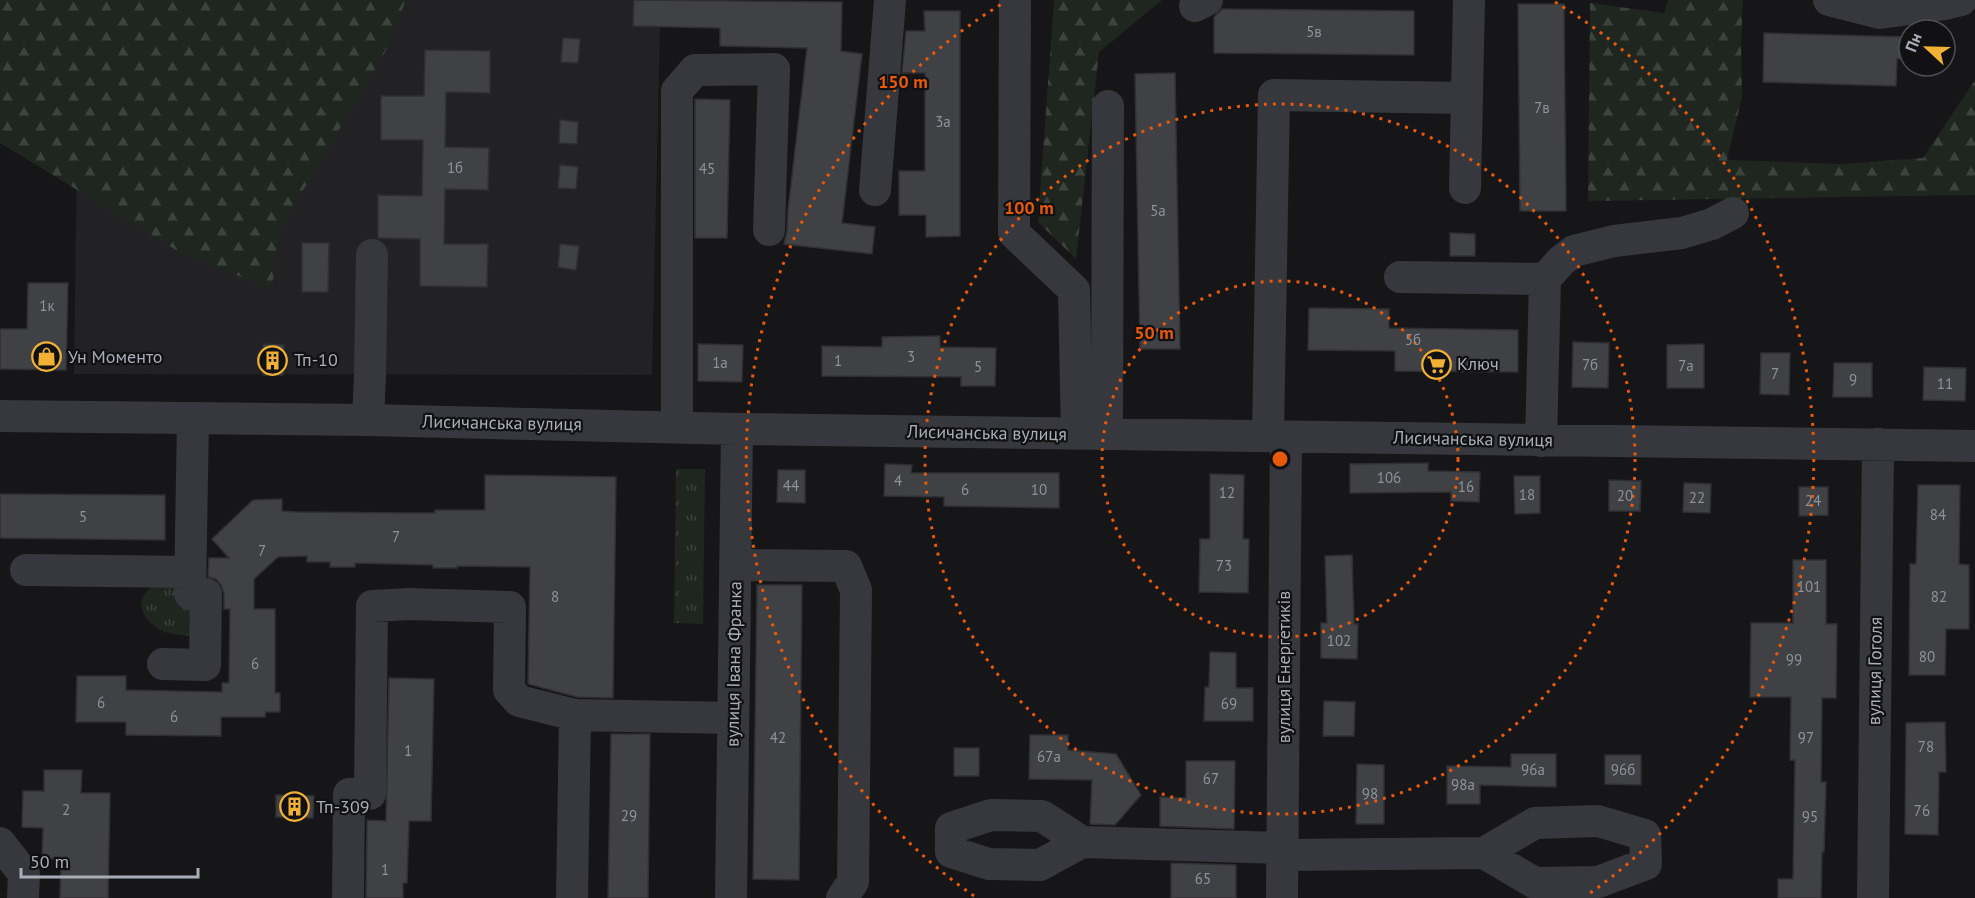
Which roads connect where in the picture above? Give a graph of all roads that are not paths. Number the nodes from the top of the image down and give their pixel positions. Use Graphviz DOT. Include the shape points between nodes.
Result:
graph roads {
  1 [pos="890,0"];
  2 [pos="1468,0"];
  3 [pos="1829,0"];
  4 [pos="1961,0"];
  5 [pos="1015,2"];
  6 [pos="1467,98"];
  7 [pos="1108,106"];
  8 [pos="1465,188"];
  9 [pos="875,190"];
  10 [pos="1733,213"];
  11 [pos="770,230"];
  12 [pos="372,255"];
  13 [pos="1400,277"];
  14 [pos="1545,279"];
  15 [pos="0,416"];
  16 [pos="193,418"];
  17 [pos="368,420"];
  18 [pos="677,427"];
  19 [pos="737,429"];
  20 [pos="1092,434"];
  21 [pos="1277,436"];
  22 [pos="1541,441"];
  23 [pos="1878,444"];
  24 [pos="1975,446"];
  25 [pos="735,565"];
  26 [pos="26,570"];
  27 [pos="190,572"];
  28 [pos="163,664"];
  29 [pos="575,715"];
  30 [pos="733,718"];
  31 [pos="1082,842"];
  32 [pos="0,843"];
  33 [pos="1283,852"];
  34 [pos="1484,853"];
  35 [pos="23,898"];
  36 [pos="348,898"];
  37 [pos="572,898"];
  38 [pos="731,898"];
  39 [pos="842,898"];
  40 [pos="1282,898"];
  41 [pos="1873,898"];
  1 -- 9 [label="street"];
  2 -- 6 [label="street"];
  3 -- 4 [label="street" via="1880,13"];
  5 -- 20 [label="street" via="1014,233 1074,290"];
  6 -- 8 [label="street"];
  6 -- 21 [label="street, вулиця Енергетиків" via="1274,95"];
  7 -- 20 [label="street"];
  10 -- 14 [label="street" via="1682,233 1614,241 1574,251"];
  11 -- 18 [label="street" via="774,69 695,70 677,91"];
  12 -- 17 [label="street"];
  13 -- 14 [label="street"];
  14 -- 22 [label="street"];
  15 -- 16 [label="street, Лисичанська вулиця"];
  16 -- 17 [label="street, Лисичанська вулиця"];
  16 -- 27 [label="street"];
  17 -- 18 [label="street, Лисичанська вулиця"];
  18 -- 19 [label="street, Лисичанська вулиця"];
  19 -- 20 [label="street, Лисичанська вулиця"];
  19 -- 25 [label="street, вулиця Івана Франка"];
  20 -- 21 [label="street, Лисичанська вулиця"];
  21 -- 22 [label="street, Лисичанська вулиця"];
  21 -- 33 [label="street, вулиця Енергетиків"];
  22 -- 23 [label="street, Лисичанська вулиця"];
  23 -- 24 [label="street, Лисичанська вулиця"];
  23 -- 41 [label="street, вулиця Гоголя"];
  25 -- 30 [label="street, вулиця Івана Франка"];
  25 -- 39 [label="street" via="846,566 856,590 861,850 853,882"];
  26 -- 27 [label="street"];
  27 -- 28 [label="street" via="190,594 206,594 205,665"];
  29 -- 30 [label="street"];
  29 -- 36 [label="street" via="519,700 509,690 510,607 372,606 370,794 349,794"];
  29 -- 37 [label="street"];
  30 -- 38 [label="street, вулиця Івана Франка"];
  31 -- 31 [label="street" via="1040,865 989,864 951,852 945,819 1042,816"];
  31 -- 33 [label="street"];
  32 -- 35 [label="street" via="24,874"];
  33 -- 34 [label="street"];
  33 -- 40 [label="street, вулиця Енергетиків"];
}
